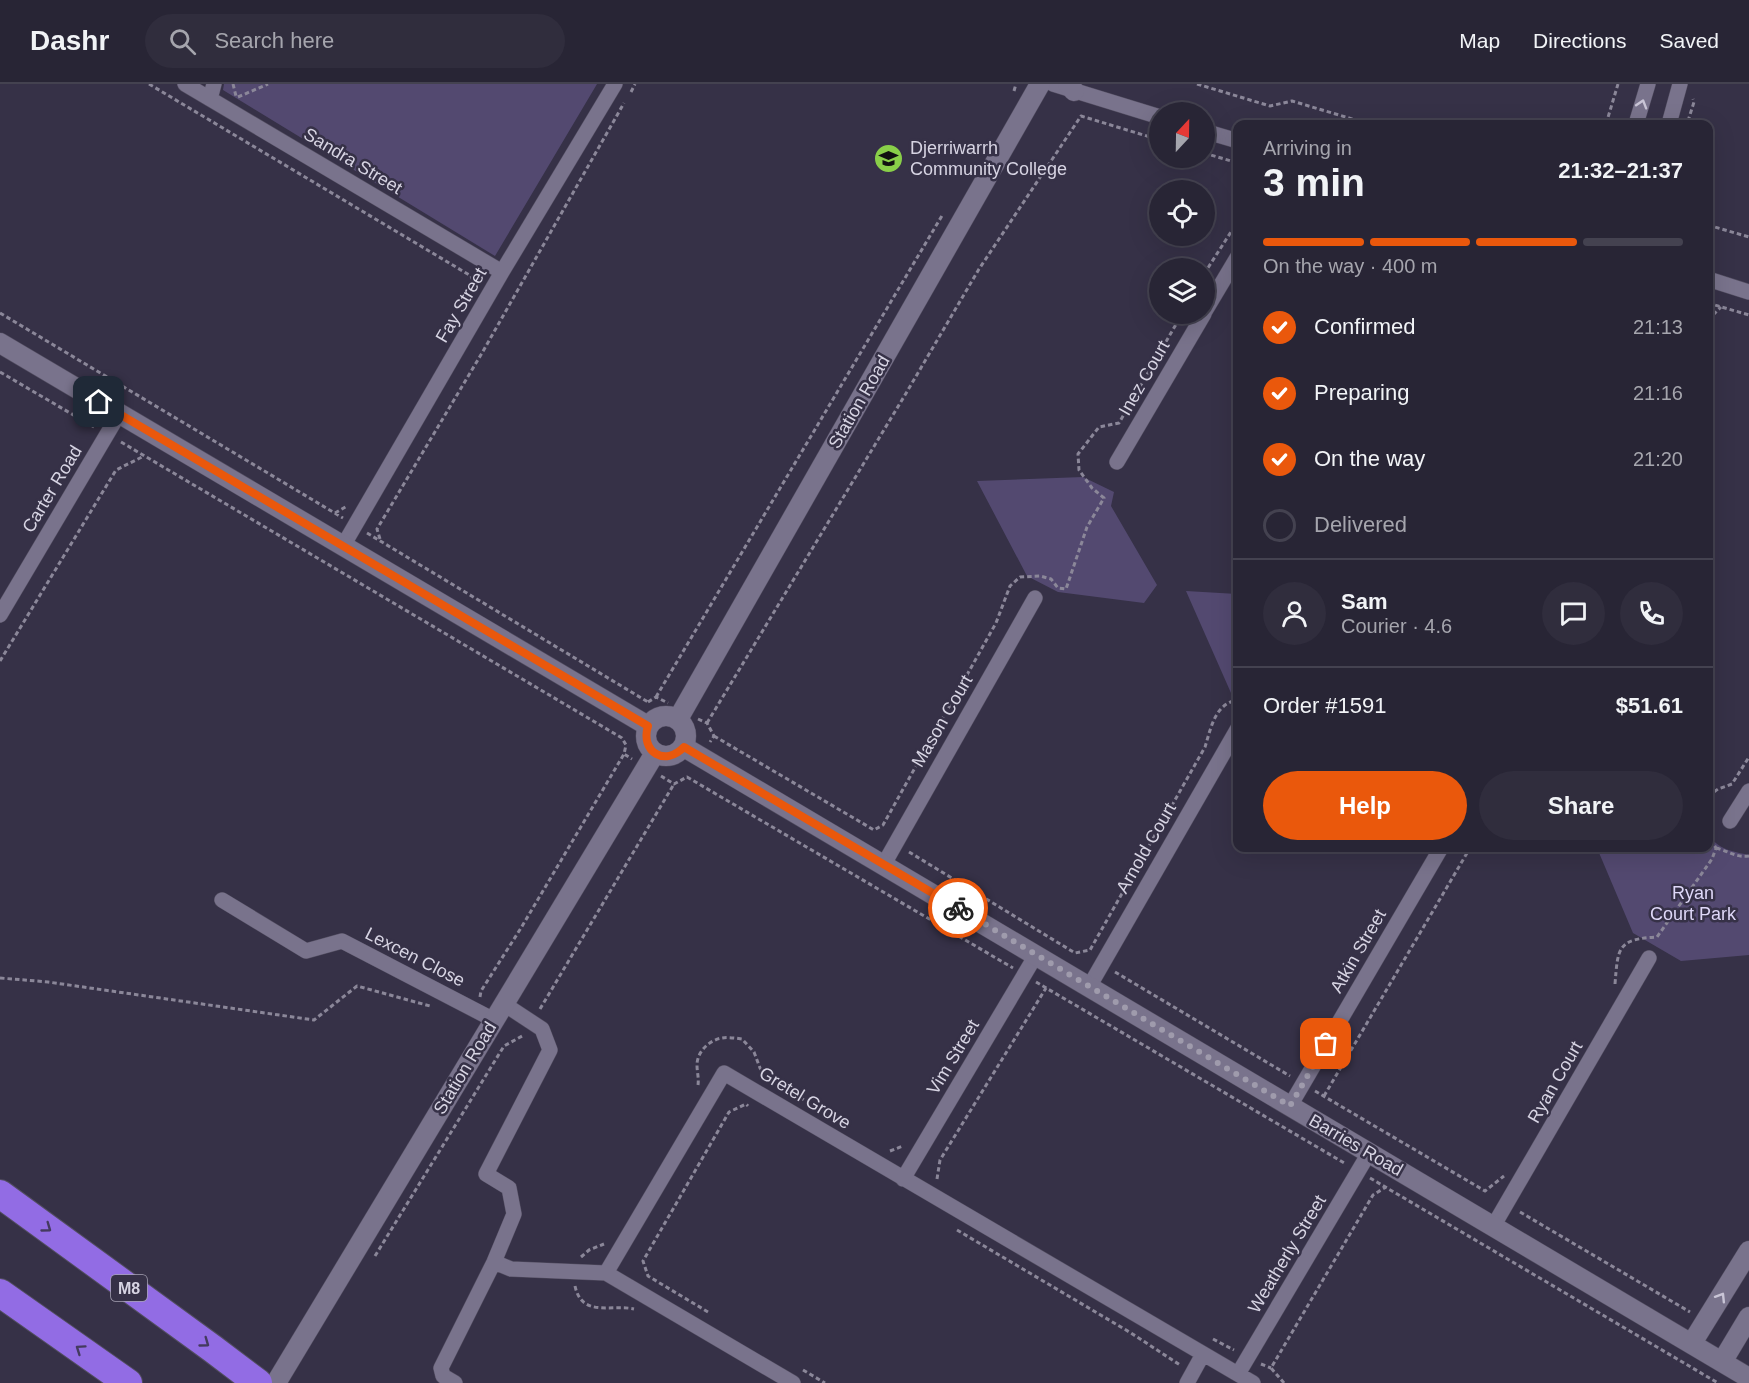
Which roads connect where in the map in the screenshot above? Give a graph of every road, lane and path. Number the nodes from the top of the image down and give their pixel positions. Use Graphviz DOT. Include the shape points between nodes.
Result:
graph roads {
  1 [pos="149,84"];
  2 [pos="185,84"];
  3 [pos="233,84"];
  4 [pos="268,84"];
  5 [pos="615,84"];
  6 [pos="635,84"];
  7 [pos="1016,84"];
  8 [pos="1040,84"];
  9 [pos="1053,84"];
  10 [pos="1197,84"];
  11 [pos="1618,84"];
  12 [pos="1648,84"];
  13 [pos="1680,84"];
  14 [pos="1071,87"];
  15 [pos="212,91"];
  16 [pos="1013,92"];
  17 [pos="1149,113"];
  18 [pos="1356,120"];
  19 [pos="1607,120"];
  20 [pos="1637,120"];
  21 [pos="1670,120"];
  22 [pos="1215,134"];
  23 [pos="1149,137"];
  24 [pos="1233,139"];
  25 [pos="1215,156"];
  26 [pos="1233,162"];
  27 [pos="943,214"];
  28 [pos="1713,226"];
  29 [pos="1233,229"];
  30 [pos="1749,237"];
  31 [pos="1214,258"];
  32 [pos="1233,264"];
  33 [pos="502,272"];
  34 [pos="1713,281"];
  35 [pos="476,288"];
  36 [pos="1749,292"];
  37 [pos="1215,295"];
  38 [pos="1713,305"];
  39 [pos="1721,307"];
  40 [pos="0,313"];
  41 [pos="1713,315"];
  42 [pos="1749,315"];
  43 [pos="1176,324"];
  44 [pos="1198,324"];
  45 [pos="0,343"];
  46 [pos="0,372"];
  47 [pos="119,414"];
  48 [pos="107,434"];
  49 [pos="144,456"];
  50 [pos="1117,462"];
  51 [pos="355,526"];
  52 [pos="381,541"];
  53 [pos="343,546"];
  54 [pos="1035,598"];
  55 [pos="1,612"];
  56 [pos="0,662"];
  57 [pos="656,697"];
  58 [pos="1233,701"];
  59 [pos="648,702"];
  60 [pos="678,719"];
  61 [pos="707,723"];
  62 [pos="648,726"];
  63 [pos="714,736"];
  64 [pos="1233,737"];
  65 [pos="684,747"];
  66 [pos="1749,757"];
  67 [pos="651,760"];
  68 [pos="674,784"];
  69 [pos="1749,791"];
  70 [pos="1713,792"];
  71 [pos="1730,821"];
  72 [pos="874,830"];
  73 [pos="895,843"];
  74 [pos="1713,843"];
  75 [pos="1716,848"];
  76 [pos="1439,852"];
  77 [pos="1468,852"];
  78 [pos="1749,856"];
  79 [pos="884,864"];
  80 [pos="222,900"];
  81 [pos="1081,952"];
  82 [pos="1036,955"];
  83 [pos="1649,958"];
  84 [pos="1102,964"];
  85 [pos="1024,975"];
  86 [pos="0,978"];
  87 [pos="1089,987"];
  88 [pos="1046,988"];
  89 [pos="1615,988"];
  90 [pos="432,1006"];
  91 [pos="499,1012"];
  92 [pos="532,1022"];
  93 [pos="1303,1084"];
  94 [pos="697,1090"];
  95 [pos="1324,1096"];
  96 [pos="813,1105"];
  97 [pos="1290,1106"];
  98 [pos="756,1110"];
  99 [pos="907,1145"];
  100 [pos="890,1151"];
  101 [pos="1370,1153"];
  102 [pos="1359,1171"];
  103 [pos="1508,1172"];
  104 [pos="903,1179"];
  105 [pos="938,1179"];
  106 [pos="1386,1187"];
  107 [pos="1485,1191"];
  108 [pos="0,1194"];
  109 [pos="1506,1204"];
  110 [pos="948,1225"];
  111 [pos="1494,1225"];
  112 [pos="608,1242"];
  113 [pos="1749,1251"];
  114 [pos="375,1256"];
  115 [pos="494,1262"];
  116 [pos="576,1271"];
  117 [pos="606,1272"];
  118 [pos="0,1293"];
  119 [pos="635,1309"];
  120 [pos="1749,1317"];
  121 [pos="717,1318"];
  122 [pos="1705,1322"];
  123 [pos="1692,1343"];
  124 [pos="1203,1354"];
  125 [pos="1722,1362"];
  126 [pos="795,1365"];
  127 [pos="1238,1374"];
  128 [pos="1190,1378"];
  129 [pos="1749,1378"];
  130 [pos="128,1383"];
  131 [pos="258,1383"];
  132 [pos="276,1383"];
  133 [pos="455,1383"];
  134 [pos="793,1383"];
  135 [pos="825,1383"];
  136 [pos="1253,1383"];
  137 [pos="1284,1383"];
  138 [pos="1718,1383"];
  1 -- 35 [label="path" via="471,276"];
  2 -- 15 [label="street, Sandra Street"];
  3 -- 4 [label="path" via="236,98"];
  5 -- 33 [label="street, Fay Street"];
  6 -- 52 [label="path" via="377,529"];
  7 -- 16 [label="path"];
  8 -- 60 [label="street, Station Road"];
  9 -- 14 [label="street"];
  10 -- 18 [label="path" via="1270,106 1292,101"];
  11 -- 19 [label="path"];
  20 -- 12 [label="street, one-way"];
  13 -- 21 [label="street"];
  14 -- 17 [label="street"];
  15 -- 33 [label="street, Sandra Street"];
  22 -- 24 [label="street"];
  23 -- 61 [label="path" via="1081,116 979,269"];
  25 -- 26 [label="path"];
  27 -- 57 [label="path"];
  28 -- 30 [label="path"];
  29 -- 31 [label="path"];
  32 -- 37 [label="street, Inez Court"];
  33 -- 51 [label="street, Fay Street"];
  34 -- 36 [label="street"];
  38 -- 39 [label="path"];
  39 -- 41 [label="path"];
  39 -- 42 [label="path"];
  40 -- 51 [label="path"];
  43 -- 72 [label="path" via="1119,423 1099,428 1078,454 1079,470 1104,498 1087,527 1066,589 1040,576 1020,577 1010,586 991,633 883,825"];
  44 -- 50 [label="street, Inez Court"];
  45 -- 47 [label="street"];
  46 -- 48 [label="path"];
  47 -- 48 [label="street, Carter Road"];
  47 -- 53 [label="street"];
  48 -- 49 [label="path"];
  48 -- 55 [label="street, Carter Road"];
  49 -- 56 [label="path" via="116,470"];
  49 -- 67 [label="path" via="622,738 626,745 624,754"];
  51 -- 52 [label="path"];
  51 -- 53 [label="street, Fay Street"];
  52 -- 59 [label="path"];
  53 -- 62 [label="street"];
  54 -- 73 [label="street, Mason Court"];
  58 -- 81 [label="path" via="1216,713 1205,747 1090,950"];
  60 -- 62 [label="street" via="659,717"];
  60 -- 65 [label="street" via="686,730"];
  62 -- 67 [label="street" via="646,741"];
  63 -- 72 [label="path"];
  64 -- 84 [label="street, Arnold Court"];
  65 -- 67 [label="street" via="672,756"];
  65 -- 79 [label="street, Barries Road"];
  66 -- 70 [label="path" via="1732,784"];
  67 -- 68 [label="path"];
  67 -- 91 [label="street, Station Road"];
  68 -- 85 [label="path" via="687,777"];
  68 -- 92 [label="path"];
  69 -- 71 [label="street"];
  72 -- 73 [label="path"];
  73 -- 79 [label="street, Mason Court"];
  73 -- 81 [label="path" via="1075,953"];
  74 -- 75 [label="path"];
  75 -- 78 [label="path" via="1740,857"];
  75 -- 89 [label="path" via="1712,860 1657,937 1625,943 1619,952"];
  76 -- 93 [label="street, Atkin Street"];
  77 -- 95 [label="path"];
  79 -- 82 [label="street, Barries Road"];
  80 -- 91 [label="street, Lexcen Close" via="306,951 342,941"];
  81 -- 84 [label="path"];
  82 -- 85 [label="street, Vim Street"];
  82 -- 87 [label="street, Barries Road"];
  83 -- 109 [label="street, Ryan Court"];
  84 -- 87 [label="street, Arnold Court"];
  84 -- 93 [label="path"];
  85 -- 88 [label="path"];
  85 -- 104 [label="street, Vim Street"];
  86 -- 90 [label="path" via="314,1020 357,986"];
  87 -- 97 [label="street, Barries Road"];
  88 -- 102 [label="path"];
  88 -- 105 [label="path" via="940,1160"];
  91 -- 92 [label="street, Lexcen Close"];
  91 -- 132 [label="street, Station Road"];
  92 -- 114 [label="path" via="525,1034 504,1046"];
  92 -- 115 [label="street" via="542,1029 550,1050 486,1174 509,1188 514,1214"];
  93 -- 95 [label="path"];
  93 -- 97 [label="street, Atkin Street"];
  94 -- 96 [label="path" via="697,1063 702,1050 723,1038 742,1039 754,1052 765,1076"];
  95 -- 107 [label="path"];
  97 -- 101 [label="street, Barries Road"];
  98 -- 121 [label="path" via="746,1104 729,1112 643,1261 648,1276"];
  99 -- 100 [label="path"];
  101 -- 102 [label="street, Weatherly Street"];
  101 -- 111 [label="street, Barries Road"];
  102 -- 106 [label="path"];
  102 -- 127 [label="street, Weatherly Street"];
  103 -- 107 [label="path"];
  104 -- 117 [label="street, Gretel Grove" via="724,1073"];
  104 -- 124 [label="street, Gretel Grove"];
  106 -- 137 [label="path" via="1373,1195 1270,1368"];
  106 -- 138 [label="path"];
  107 -- 109 [label="path"];
  108 -- 131 [label="highway, M8, one-way"];
  109 -- 111 [label="street, Ryan Court"];
  109 -- 122 [label="path"];
  110 -- 128 [label="path" via="1131,1333"];
  111 -- 123 [label="street, Barries Road"];
  112 -- 116 [label="path" via="589,1250 578,1260"];
  122 -- 113 [label="street, one-way"];
  115 -- 116 [label="street" via="511,1269"];
  115 -- 133 [label="street" via="441,1368 443,1376"];
  116 -- 117 [label="street"];
  116 -- 119 [label="path" via="576,1293 583,1302 608,1309"];
  117 -- 134 [label="street"];
  130 -- 118 [label="highway, one-way"];
  120 -- 125 [label="street"];
  122 -- 123 [label="street"];
  123 -- 125 [label="street, Barries Road"];
  124 -- 127 [label="street, Gretel Grove"];
  124 -- 128 [label="street"];
  125 -- 129 [label="street, Barries Road"];
  126 -- 135 [label="path"];
  127 -- 136 [label="street, Gretel Grove"];
}
